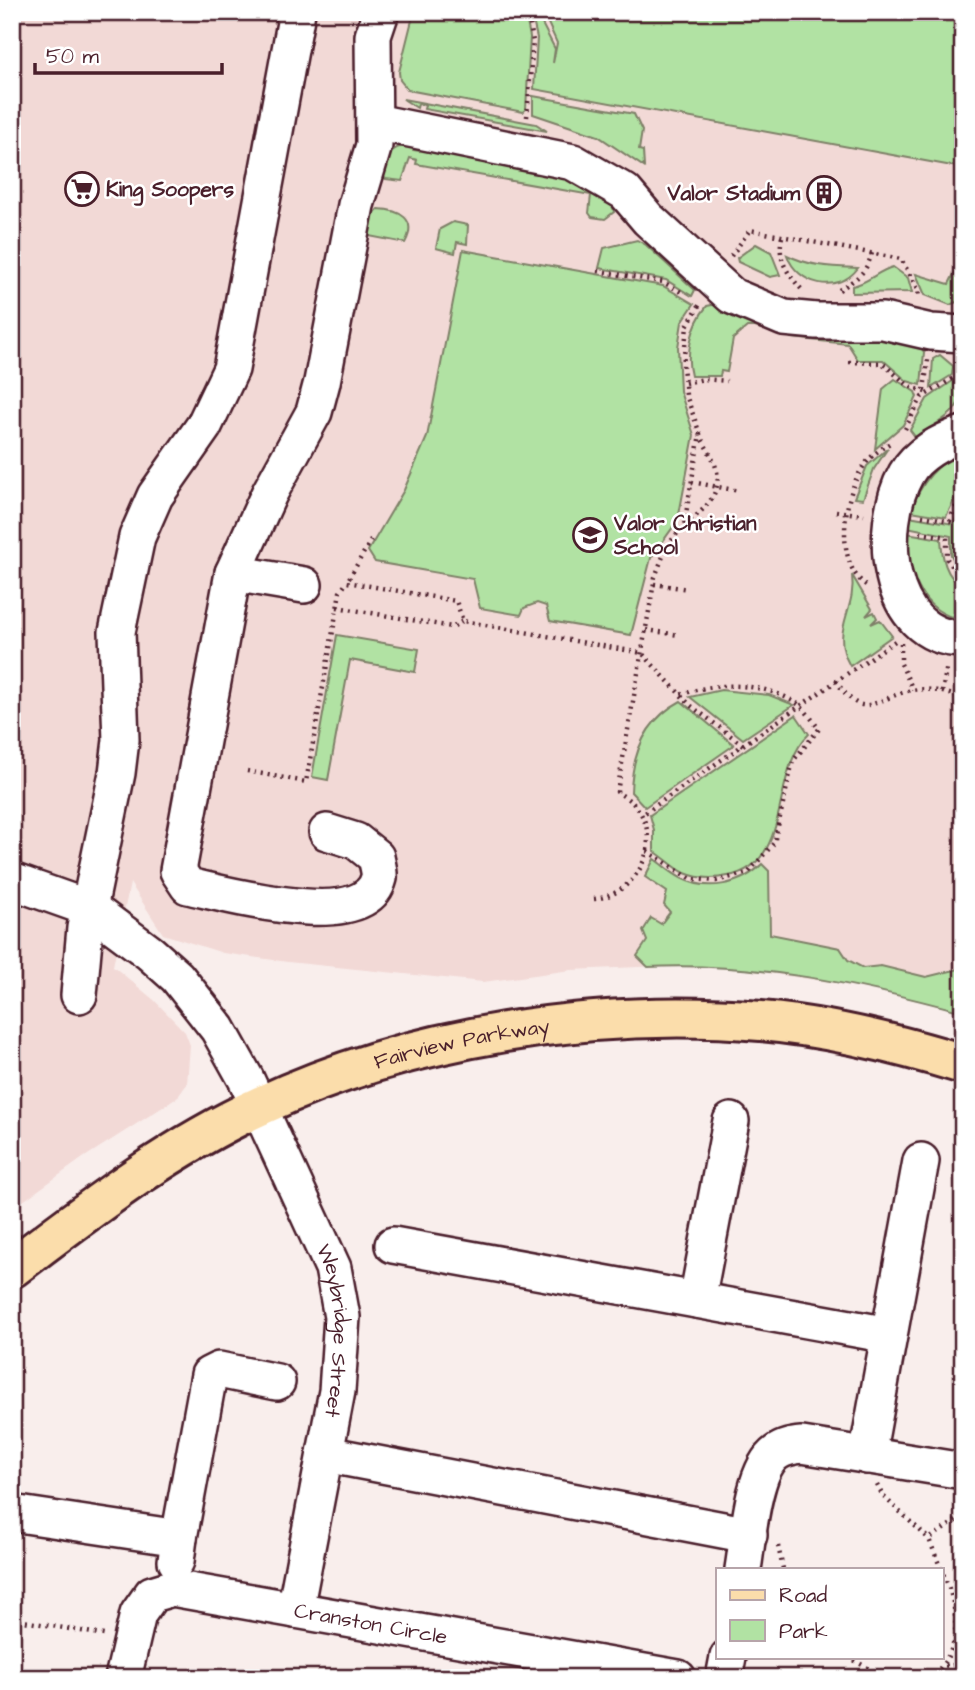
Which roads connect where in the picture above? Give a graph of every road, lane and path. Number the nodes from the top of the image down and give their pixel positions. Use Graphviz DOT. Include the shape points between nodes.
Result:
graph roads {
  1 [pos="297,12"];
  2 [pos="381,12"];
  3 [pos="528,12"];
  4 [pos="527,117"];
  5 [pos="375,122"];
  6 [pos="782,236"];
  7 [pos="872,253"];
  8 [pos="726,264"];
  9 [pos="598,271"];
  10 [pos="803,291"];
  11 [pos="829,296"];
  12 [pos="704,297"];
  13 [pos="919,298"];
  14 [pos="700,304"];
  15 [pos="955,347"];
  16 [pos="849,362"];
  17 [pos="727,381"];
  18 [pos="685,383"];
  19 [pos="926,392"];
  20 [pos="700,434"];
  21 [pos="963,434"];
  22 [pos="900,437"];
  23 [pos="895,452"];
  24 [pos="692,482"];
  25 [pos="716,487"];
  26 [pos="739,491"];
  27 [pos="963,498"];
  28 [pos="836,511"];
  29 [pos="848,513"];
  30 [pos="882,518"];
  31 [pos="684,525"];
  32 [pos="371,540"];
  33 [pos="233,573"];
  34 [pos="963,581"];
  35 [pos="347,582"];
  36 [pos="654,584"];
  37 [pos="304,585"];
  38 [pos="688,589"];
  39 [pos="873,589"];
  40 [pos="337,607"];
  41 [pos="463,621"];
  42 [pos="646,630"];
  43 [pos="679,635"];
  44 [pos="955,650"];
  45 [pos="642,653"];
  46 [pos="836,681"];
  47 [pos="913,690"];
  48 [pos="942,692"];
  49 [pos="680,695"];
  50 [pos="963,699"];
  51 [pos="801,705"];
  52 [pos="743,745"];
  53 [pos="247,771"];
  54 [pos="642,815"];
  55 [pos="327,832"];
  56 [pos="647,851"];
  57 [pos="12,881"];
  58 [pos="594,899"];
  59 [pos="91,909"];
  60 [pos="79,995"];
  61 [pos="963,1065"];
  62 [pos="257,1107"];
  63 [pos="731,1121"];
  64 [pos="921,1161"];
  65 [pos="393,1245"];
  66 [pos="12,1268"];
  67 [pos="697,1300"];
  68 [pos="889,1335"];
  69 [pos="277,1382"];
  70 [pos="325,1454"];
  71 [pos="867,1468"];
  72 [pos="963,1471"];
  73 [pos="12,1513"];
  74 [pos="963,1516"];
  75 [pos="763,1536"];
  76 [pos="180,1538"];
  77 [pos="929,1539"];
  78 [pos="744,1568"];
  79 [pos="782,1568"];
  80 [pos="940,1568"];
  81 [pos="944,1577"];
  82 [pos="172,1588"];
  83 [pos="295,1610"];
  84 [pos="12,1619"];
  85 [pos="132,1639"];
  86 [pos="728,1658"];
  87 [pos="850,1658"];
  88 [pos="963,1664"];
  89 [pos="945,1666"];
  90 [pos="123,1678"];
  91 [pos="678,1678"];
  92 [pos="724,1678"];
  93 [pos="886,1678"];
  94 [pos="929,1678"];
  1 -- 59 [label="street" via="231,369 204,426 155,496 137,537 117,632 121,740 117,773"];
  2 -- 5 [label="street" via="373,36"];
  3 -- 4 [label="path" via="533,48"];
  5 -- 15 [label="street" via="573,162 625,192 732,296 784,318 883,321"];
  5 -- 33 [label="street" via="374,145 356,205 314,412"];
  6 -- 7 [label="path"];
  6 -- 8 [label="path" via="750,230"];
  6 -- 10 [label="path" via="783,265"];
  7 -- 11 [label="path" via="860,277"];
  7 -- 13 [label="path" via="901,259"];
  9 -- 14 [label="path" via="663,282"];
  12 -- 14 [label="path"];
  14 -- 18 [label="path" via="687,326"];
  15 -- 19 [label="path"];
  15 -- 19 [label="path"];
  16 -- 19 [label="path" via="882,363 909,386"];
  17 -- 18 [label="path"];
  18 -- 20 [label="path"];
  19 -- 22 [label="path"];
  20 -- 24 [label="path"];
  20 -- 25 [label="path" via="716,467"];
  21 -- 30 [label="street" via="928,452 907,472"];
  22 -- 23 [label="path"];
  22 -- 29 [label="path" via="865,463 854,482"];
  24 -- 25 [label="path"];
  24 -- 31 [label="path"];
  25 -- 26 [label="path"];
  25 -- 31 [label="path" via="709,506"];
  27 -- 30 [label="path" via="950,521"];
  28 -- 29 [label="path"];
  29 -- 30 [label="path"];
  29 -- 39 [label="path" via="849,558 862,583"];
  30 -- 34 [label="path" via="947,537 947,559"];
  30 -- 44 [label="street" via="897,590 908,610"];
  31 -- 36 [label="path" via="667,546"];
  32 -- 35 [label="path"];
  33 -- 37 [label="street"];
  33 -- 55 [label="street" via="178,871 188,887 312,909 366,898 379,878 376,857 356,841"];
  35 -- 40 [label="path"];
  35 -- 41 [label="path" via="456,601"];
  36 -- 38 [label="path"];
  36 -- 42 [label="path"];
  40 -- 41 [label="path" via="452,627"];
  40 -- 53 [label="path" via="306,782"];
  41 -- 45 [label="path"];
  42 -- 43 [label="path"];
  42 -- 45 [label="path"];
  44 -- 48 [label="path"];
  45 -- 49 [label="path"];
  45 -- 54 [label="path" via="617,792"];
  46 -- 47 [label="path" via="849,701 865,706"];
  46 -- 47 [label="path" via="903,635 901,664"];
  46 -- 51 [label="path"];
  47 -- 48 [label="path"];
  48 -- 50 [label="path"];
  49 -- 51 [label="path" via="732,685 760,689"];
  49 -- 52 [label="path"];
  51 -- 52 [label="path"];
  51 -- 56 [label="path" via="819,729 793,761 777,835 755,868 740,877 707,882 683,876"];
  52 -- 54 [label="path"];
  54 -- 56 [label="path"];
  56 -- 58 [label="path" via="627,887"];
  57 -- 59 [label="street, Weybridge Street"];
  59 -- 60 [label="street" via="83,940"];
  59 -- 62 [label="street, Weybridge Street" via="177,977 218,1029"];
  61 -- 62 [label="main road, Fairview Parkway" via="838,1032 761,1021 681,1018 571,1024 406,1054 314,1082"];
  62 -- 66 [label="main road, Fairview Parkway" via="192,1142"];
  62 -- 70 [label="street, Weybridge Street" via="333,1268 342,1317 341,1348"];
  63 -- 67 [label="street"];
  64 -- 68 [label="street"];
  65 -- 67 [label="street"];
  67 -- 68 [label="street"];
  68 -- 71 [label="street"];
  69 -- 76 [label="street" via="219,1370 209,1375"];
  70 -- 75 [label="street"];
  70 -- 83 [label="street, Weybridge Street"];
  71 -- 72 [label="street"];
  71 -- 75 [label="street" via="802,1445 773,1454 762,1471"];
  71 -- 77 [label="path" via="883,1496"];
  73 -- 76 [label="street"];
  74 -- 77 [label="path"];
  75 -- 78 [label="street"];
  75 -- 79 [label="path"];
  76 -- 82 [label="street"];
  77 -- 80 [label="path"];
  81 -- 89 [label="path" via="956,1631"];
  82 -- 83 [label="street, Cranston Circle"];
  82 -- 85 [label="street" via="152,1594 138,1614"];
  83 -- 91 [label="street, Cranston Circle"];
  84 -- 85 [label="path"];
  85 -- 90 [label="street"];
  86 -- 92 [label="street"];
  87 -- 93 [label="path"];
  88 -- 89 [label="path"];
  89 -- 94 [label="path"];
}
